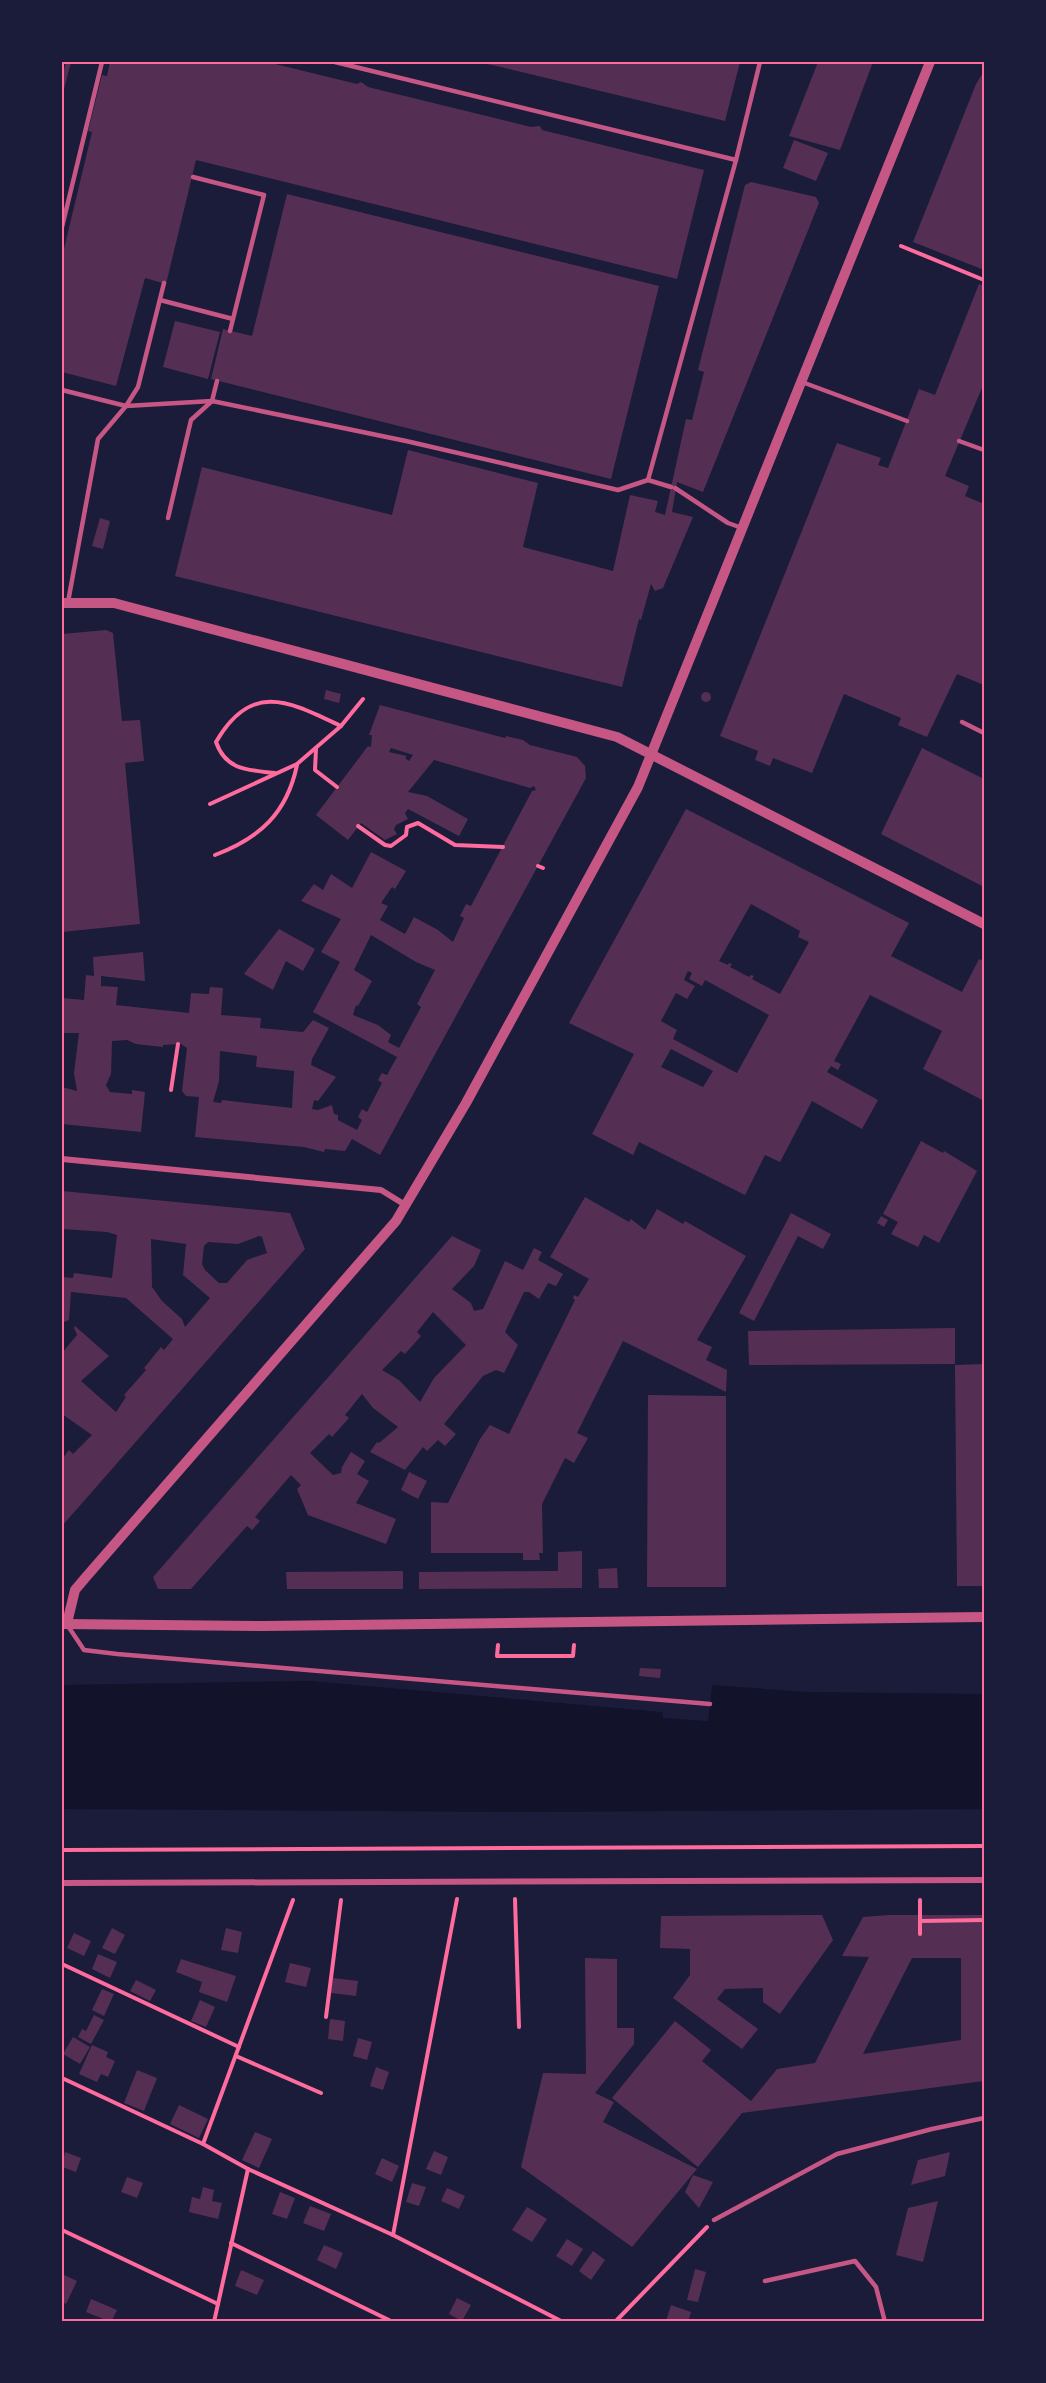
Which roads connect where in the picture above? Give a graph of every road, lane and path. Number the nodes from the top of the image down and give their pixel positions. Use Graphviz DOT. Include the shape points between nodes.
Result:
graph roads {
  1 [pos="102,62"];
  2 [pos="335,62"];
  3 [pos="760,62"];
  4 [pos="930,62"];
  5 [pos="736,160"];
  6 [pos="193,177"];
  7 [pos="62,227"];
  8 [pos="901,246"];
  9 [pos="984,280"];
  10 [pos="164,283"];
  11 [pos="160,300"];
  12 [pos="233,319"];
  13 [pos="230,331"];
  14 [pos="217,381"];
  15 [pos="802,382"];
  16 [pos="62,390"];
  17 [pos="212,401"];
  18 [pos="126,406"];
  19 [pos="907,421"];
  20 [pos="959,441"];
  21 [pos="984,450"];
  22 [pos="648,480"];
  23 [pos="168,518"];
  24 [pos="743,529"];
  25 [pos="65,602"];
  26 [pos="363,699"];
  27 [pos="962,722"];
  28 [pos="341,726"];
  29 [pos="984,733"];
  30 [pos="316,748"];
  31 [pos="652,754"];
  32 [pos="297,764"];
  33 [pos="276,773"];
  34 [pos="337,787"];
  35 [pos="210,804"];
  36 [pos="358,826"];
  37 [pos="503,847"];
  38 [pos="215,855"];
  39 [pos="984,924"];
  40 [pos="178,1044"];
  41 [pos="171,1090"];
  42 [pos="62,1158"];
  43 [pos="407,1206"];
  44 [pos="984,1617"];
  45 [pos="64,1624"];
  46 [pos="498,1645"];
  47 [pos="573,1645"];
  48 [pos="710,1704"];
  49 [pos="984,1846"];
  50 [pos="62,1850"];
  51 [pos="984,1880"];
  52 [pos="62,1883"];
  53 [pos="457,1899"];
  54 [pos="515,1899"];
  55 [pos="293,1900"];
  56 [pos="341,1900"];
  57 [pos="920,1900"];
  58 [pos="984,1920"];
  59 [pos="920,1921"];
  60 [pos="921,1934"];
  61 [pos="62,1964"];
  62 [pos="326,2017"];
  63 [pos="519,2027"];
  64 [pos="239,2047"];
  65 [pos="236,2056"];
  66 [pos="62,2078"];
  67 [pos="321,2093"];
  68 [pos="984,2118"];
  69 [pos="202,2144"];
  70 [pos="248,2169"];
  71 [pos="714,2220"];
  72 [pos="62,2230"];
  73 [pos="393,2235"];
  74 [pos="231,2243"];
  75 [pos="765,2281"];
  76 [pos="218,2304"];
  77 [pos="214,2322"];
  78 [pos="393,2322"];
  79 [pos="563,2322"];
  80 [pos="615,2322"];
  81 [pos="885,2322"];
  1 -- 7 [label="lane"];
  2 -- 5 [label="lane"];
  3 -- 5 [label="lane"];
  4 -- 15 [label="street"];
  5 -- 22 [label="lane"];
  6 -- 12 [label="lane" via="264,195"];
  8 -- 9 [label="path"];
  10 -- 11 [label="lane"];
  11 -- 12 [label="lane"];
  11 -- 18 [label="lane" via="138,387"];
  12 -- 13 [label="lane"];
  14 -- 17 [label="lane"];
  15 -- 19 [label="lane"];
  15 -- 24 [label="street"];
  16 -- 18 [label="lane"];
  17 -- 18 [label="lane"];
  17 -- 22 [label="lane" via="618,490"];
  17 -- 23 [label="lane" via="191,420"];
  18 -- 25 [label="lane" via="98,439"];
  20 -- 21 [label="lane"];
  22 -- 24 [label="lane" via="673,488"];
  24 -- 31 [label="street"];
  25 -- 31 [label="street" via="114,603 617,737"];
  26 -- 28 [label="path"];
  27 -- 29 [label="lane"];
  28 -- 30 [label="path"];
  28 -- 33 [label="path" via="286,701 269,700 235,717 216,742 225,760 243,769"];
  30 -- 32 [label="path"];
  30 -- 34 [label="path" via="315,770"];
  31 -- 39 [label="street"];
  31 -- 43 [label="street" via="638,787"];
  32 -- 33 [label="path"];
  32 -- 38 [label="path" via="292,787 270,822 253,837"];
  33 -- 35 [label="path"];
  36 -- 37 [label="path" via="391,846 406,835 407,827 418,823 455,846"];
  40 -- 41 [label="path"];
  42 -- 43 [label="street" via="381,1190"];
  43 -- 45 [label="street" via="86,1576 75,1590"];
  44 -- 45 [label="street" via="264,1626"];
  45 -- 48 [label="lane" via="84,1650"];
  46 -- 47 [label="path" via="497,1656 573,1656"];
  49 -- 50 [label="path"];
  51 -- 52 [label="street"];
  53 -- 73 [label="path"];
  54 -- 63 [label="path"];
  55 -- 64 [label="path"];
  56 -- 62 [label="path"];
  57 -- 59 [label="path"];
  58 -- 59 [label="path"];
  59 -- 60 [label="path"];
  61 -- 64 [label="path"];
  64 -- 65 [label="path"];
  65 -- 67 [label="path"];
  65 -- 69 [label="path"];
  66 -- 69 [label="path"];
  68 -- 71 [label="lane" via="837,2154"];
  69 -- 70 [label="path"];
  70 -- 73 [label="path"];
  70 -- 74 [label="path"];
  71 -- 80 [label="path"];
  72 -- 76 [label="path"];
  73 -- 79 [label="path"];
  74 -- 76 [label="path"];
  74 -- 78 [label="path"];
  75 -- 81 [label="lane" via="855,2261 876,2288"];
  76 -- 77 [label="path"];
}
